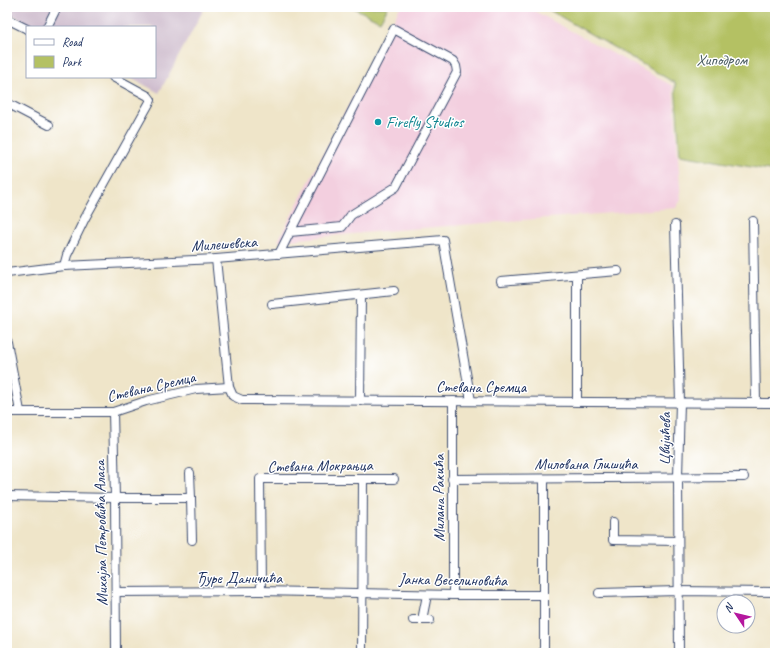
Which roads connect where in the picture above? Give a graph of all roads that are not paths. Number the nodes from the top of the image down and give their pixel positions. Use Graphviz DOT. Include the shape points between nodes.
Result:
graph roads {
  1 [pos="57,7"];
  2 [pos="7,18"];
  3 [pos="48,26"];
  4 [pos="26,28"];
  5 [pos="115,78"];
  6 [pos="7,103"];
  7 [pos="49,125"];
  8 [pos="753,221"];
  9 [pos="675,225"];
  10 [pos="290,232"];
  11 [pos="279,254"];
  12 [pos="216,259"];
  13 [pos="64,266"];
  14 [pos="618,272"];
  15 [pos="7,273"];
  16 [pos="577,275"];
  17 [pos="501,281"];
  18 [pos="394,291"];
  19 [pos="361,295"];
  20 [pos="272,304"];
  21 [pos="7,342"];
  22 [pos="229,387"];
  23 [pos="360,401"];
  24 [pos="453,401"];
  25 [pos="471,401"];
  26 [pos="577,402"];
  27 [pos="680,402"];
  28 [pos="756,402"];
  29 [pos="775,403"];
  30 [pos="20,411"];
  31 [pos="7,412"];
  32 [pos="113,412"];
  33 [pos="190,473"];
  34 [pos="678,477"];
  35 [pos="744,477"];
  36 [pos="544,478"];
  37 [pos="363,479"];
  38 [pos="394,479"];
  39 [pos="452,479"];
  40 [pos="7,496"];
  41 [pos="115,498"];
  42 [pos="191,498"];
  43 [pos="613,522"];
  44 [pos="192,540"];
  45 [pos="678,541"];
  46 [pos="678,591"];
  47 [pos="116,592"];
  48 [pos="261,592"];
  49 [pos="775,592"];
  50 [pos="362,593"];
  51 [pos="599,593"];
  52 [pos="427,594"];
  53 [pos="453,595"];
  54 [pos="543,595"];
  55 [pos="413,620"];
  56 [pos="116,653"];
  57 [pos="362,653"];
  58 [pos="544,653"];
  59 [pos="678,653"];
  1 -- 3 [label="street"];
  2 -- 4 [label="street"];
  5 -- 13 [label="street" via="151,98 151,102 85,218"];
  6 -- 7 [label="street"];
  8 -- 28 [label="street"];
  9 -- 27 [label="street, Цвијићева"];
  10 -- 10 [label="street" via="394,29 453,61 457,72 396,187 351,215 342,228"];
  10 -- 11 [label="street"];
  11 -- 12 [label="street, Милешевска"];
  11 -- 25 [label="street, Милешевска" via="443,240"];
  12 -- 13 [label="street, Милешевска"];
  12 -- 22 [label="street"];
  13 -- 15 [label="street, Милешевска"];
  14 -- 16 [label="street"];
  16 -- 17 [label="street"];
  16 -- 26 [label="street"];
  18 -- 19 [label="street"];
  19 -- 20 [label="street"];
  19 -- 23 [label="street"];
  21 -- 30 [label="street"];
  22 -- 23 [label="street, Стевана Сремца" via="233,396 242,400"];
  22 -- 32 [label="street, Стевана Сремца" via="196,389"];
  23 -- 24 [label="street, Стевана Сремца"];
  24 -- 25 [label="street, Стевана Сремца"];
  24 -- 39 [label="street, Милана Ракића"];
  25 -- 26 [label="street, Стевана Сремца"];
  26 -- 27 [label="street, Стевана Сремца"];
  27 -- 28 [label="street, Стевана Сремца"];
  27 -- 34 [label="street, Цвијићева"];
  28 -- 29 [label="street, Стевана Сремца"];
  30 -- 31 [label="street, Стевана Сремца"];
  30 -- 32 [label="street, Стевана Сремца"];
  32 -- 41 [label="street, Михајла Петровића Аласа"];
  33 -- 42 [label="street"];
  34 -- 35 [label="street, Милована Глишића"];
  34 -- 36 [label="street, Милована Глишића"];
  34 -- 45 [label="street, Цвијићева"];
  36 -- 39 [label="street, Милована Глишића"];
  36 -- 54 [label="street"];
  37 -- 38 [label="street, Стевана Мокрањца"];
  37 -- 48 [label="street, Стевана Мокрањца" via="260,479"];
  37 -- 50 [label="street"];
  39 -- 53 [label="street, Милана Ракића"];
  40 -- 41 [label="street"];
  41 -- 42 [label="street"];
  41 -- 47 [label="street, Михајла Петровића Аласа"];
  42 -- 44 [label="street"];
  43 -- 45 [label="street" via="613,540"];
  45 -- 46 [label="street, Цвијићева"];
  46 -- 49 [label="street"];
  46 -- 51 [label="street"];
  46 -- 59 [label="street, Цвијићева"];
  47 -- 48 [label="street, Ђуре Даничића"];
  47 -- 56 [label="street, Михајла Петровића Аласа"];
  48 -- 50 [label="street, Ђуре Даничића"];
  50 -- 52 [label="street, Јанка Веселиновића"];
  50 -- 57 [label="street"];
  52 -- 53 [label="street, Јанка Веселиновића"];
  52 -- 55 [label="street" via="426,620"];
  53 -- 54 [label="street, Јанка Веселиновића"];
  54 -- 58 [label="street"];
}
